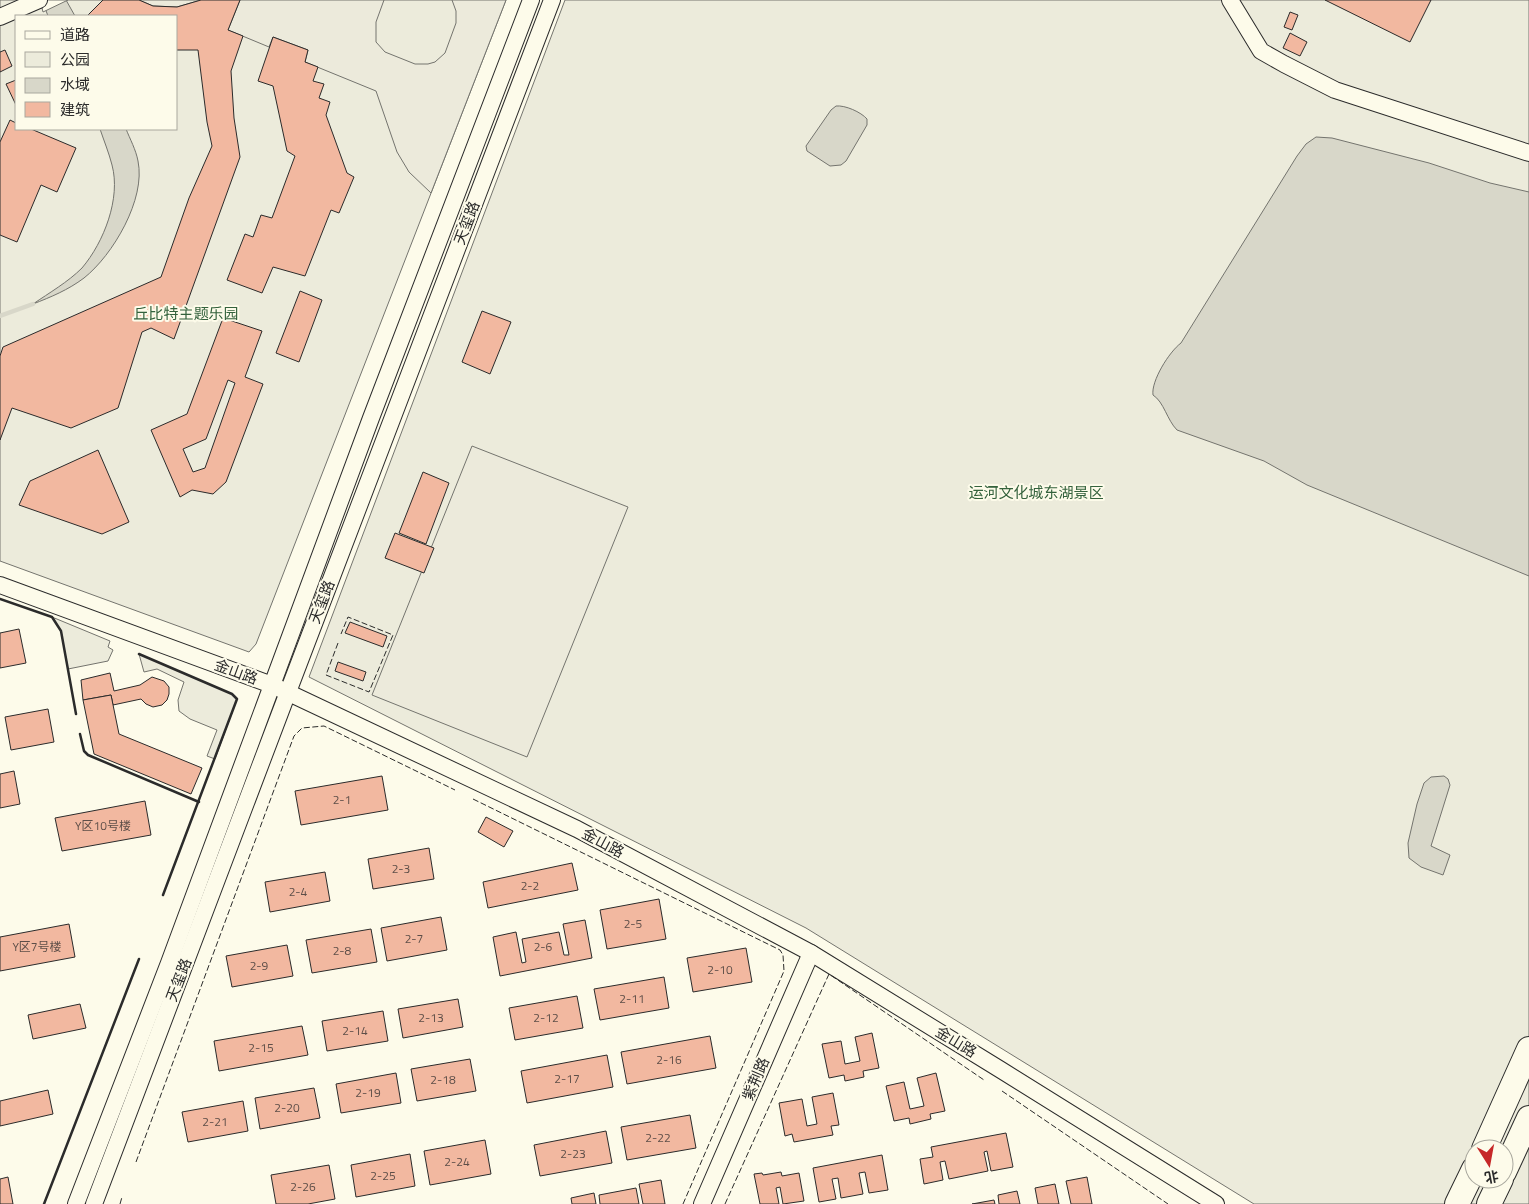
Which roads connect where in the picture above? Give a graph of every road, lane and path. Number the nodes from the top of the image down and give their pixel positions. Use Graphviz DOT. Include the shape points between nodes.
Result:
graph roads {
  1 [pos="531,0"];
  2 [pos="552,0"];
  3 [pos="1230,0"];
  4 [pos="35,2"];
  5 [pos="0,17"];
  6 [pos="1529,154"];
  7 [pos="0,584"];
  8 [pos="272,685"];
  9 [pos="288,692"];
  10 [pos="810,953"];
  11 [pos="1529,1049"];
  12 [pos="1529,1118"];
  13 [pos="1488,1139"];
  14 [pos="1514,1151"];
  15 [pos="1169,1176"];
  16 [pos="1464,1189"];
  17 [pos="1496,1189"];
  18 [pos="76,1204"];
  19 [pos="94,1204"];
  20 [pos="702,1204"];
  21 [pos="1207,1204"];
  22 [pos="1216,1204"];
  23 [pos="1457,1204"];
  24 [pos="1489,1204"];
  1 -- 8 [label="street, 天玺路"];
  2 -- 9 [label="street, 天玺路"];
  3 -- 6 [label="street" via="1261,51 1284,64 1336,90"];
  4 -- 5 [label="street"];
  7 -- 8 [label="street, 金山路"];
  8 -- 9 [label="street, 金山路"];
  8 -- 18 [label="street, 天玺路"];
  9 -- 10 [label="street, 金山路" via="577,829"];
  9 -- 19 [label="street, 天玺路"];
  10 -- 15 [label="street, 金山路"];
  10 -- 20 [label="street, 紫荆路"];
  11 -- 13 [label="highway"];
  12 -- 14 [label="highway"];
  15 -- 21 [label="street, 金山路"];
  15 -- 22 [label="street, 金山路"];
  16 -- 23 [label="highway"];
  17 -- 24 [label="highway"];
}
